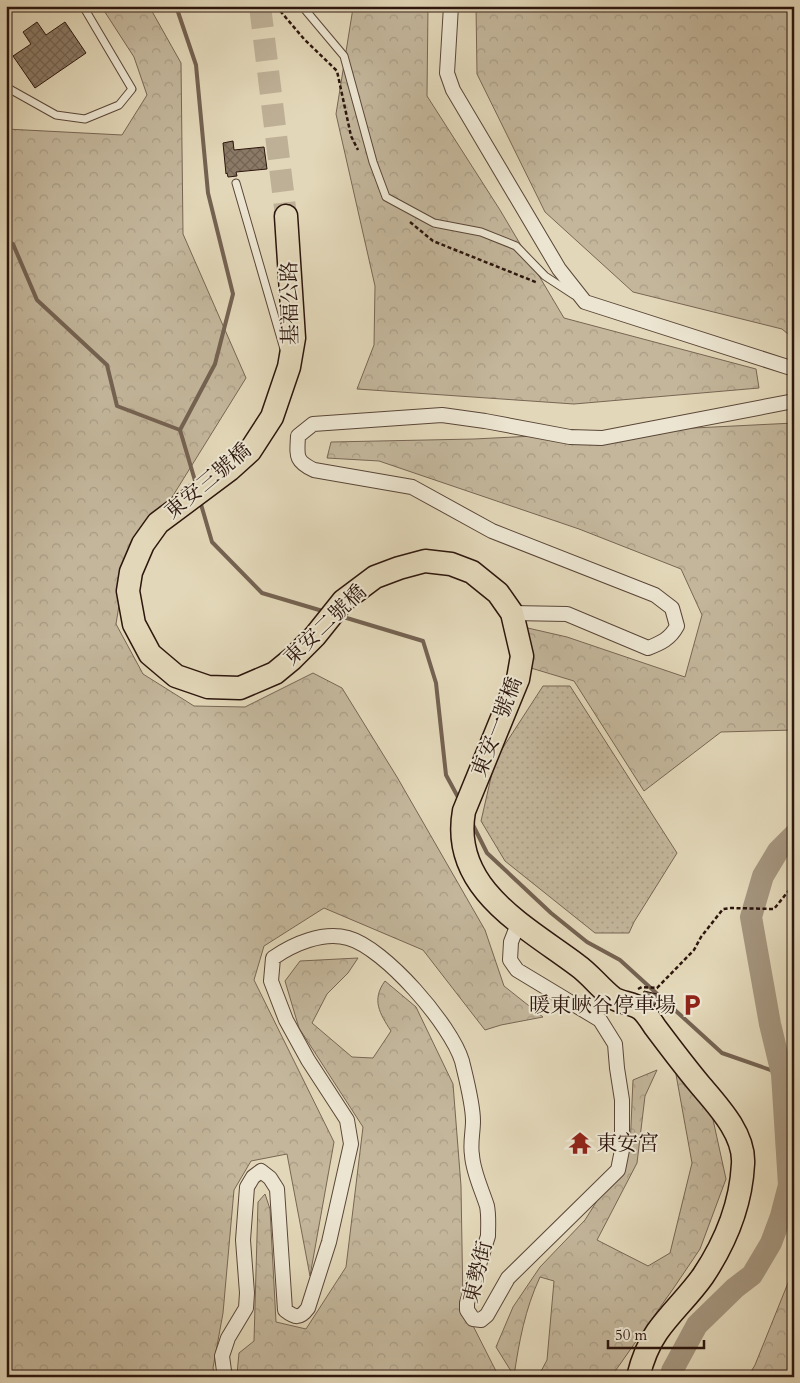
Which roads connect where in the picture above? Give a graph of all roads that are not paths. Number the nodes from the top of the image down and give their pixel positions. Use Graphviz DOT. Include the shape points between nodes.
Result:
graph roads {
  1 [pos="83,6"];
  2 [pos="302,6"];
  3 [pos="451,6"];
  4 [pos="6,87"];
  5 [pos="236,182"];
  6 [pos="286,216"];
  7 [pos="585,302"];
  8 [pos="289,367"];
  9 [pos="794,369"];
  10 [pos="794,401"];
  11 [pos="272,417"];
  12 [pos="512,613"];
  13 [pos="275,673"];
  14 [pos="518,924"];
  15 [pos="226,1377"];
  16 [pos="638,1377"];
  1 -- 4 [label="lane" via="132,89 119,105 85,119 56,115"];
  2 -- 7 [label="lane" via="344,56 386,197 434,223 481,232 516,246 545,276"];
  3 -- 7 [label="street" via="448,72 453,90 560,270"];
  5 -- 8 [label="lane"];
  6 -- 8 [label="main road, 基福公路" via="294,338"];
  7 -- 9 [label="street"];
  8 -- 11 [label="main road, 基福公路"];
  10 -- 12 [label="street" via="602,438 570,437 442,415 313,424 298,436 297,456 314,470 412,487 492,531 655,595 672,608 677,626 673,635 648,648 568,614"];
  11 -- 13 [label="main road, 東安三號橋" via="250,451 158,523 143,544 131,572 128,591 134,624 150,654 176,676 208,687 240,688"];
  12 -- 13 [label="main road, 東安二號橋" via="498,593 472,572 451,564 425,561 375,577 343,601 315,636"];
  12 -- 14 [label="main road, 東安一號橋" via="522,656 518,679 464,811 462,833 465,853 481,886"];
  14 -- 15 [label="street, 東勢街" via="511,942 510,960 517,970 600,1020 615,1044 622,1100 622,1150 618,1170 508,1278 487,1315 480,1320 473,1319 467,1303 488,1236 488,1225 487,1208 472,1156 473,1119 461,1059 440,1020 416,991 366,946 347,938 324,937 289,947 273,958 271,982 286,1020 308,1060 347,1120 351,1144 330,1242 308,1308 298,1317 285,1310 276,1189 261,1171 252,1177 247,1187 243,1240 246,1308 228,1338 222,1356"];
  14 -- 16 [label="main road" via="578,966 614,998 641,1009 723,1111 742,1150 742,1183 725,1236 703,1277 657,1332"];
}
